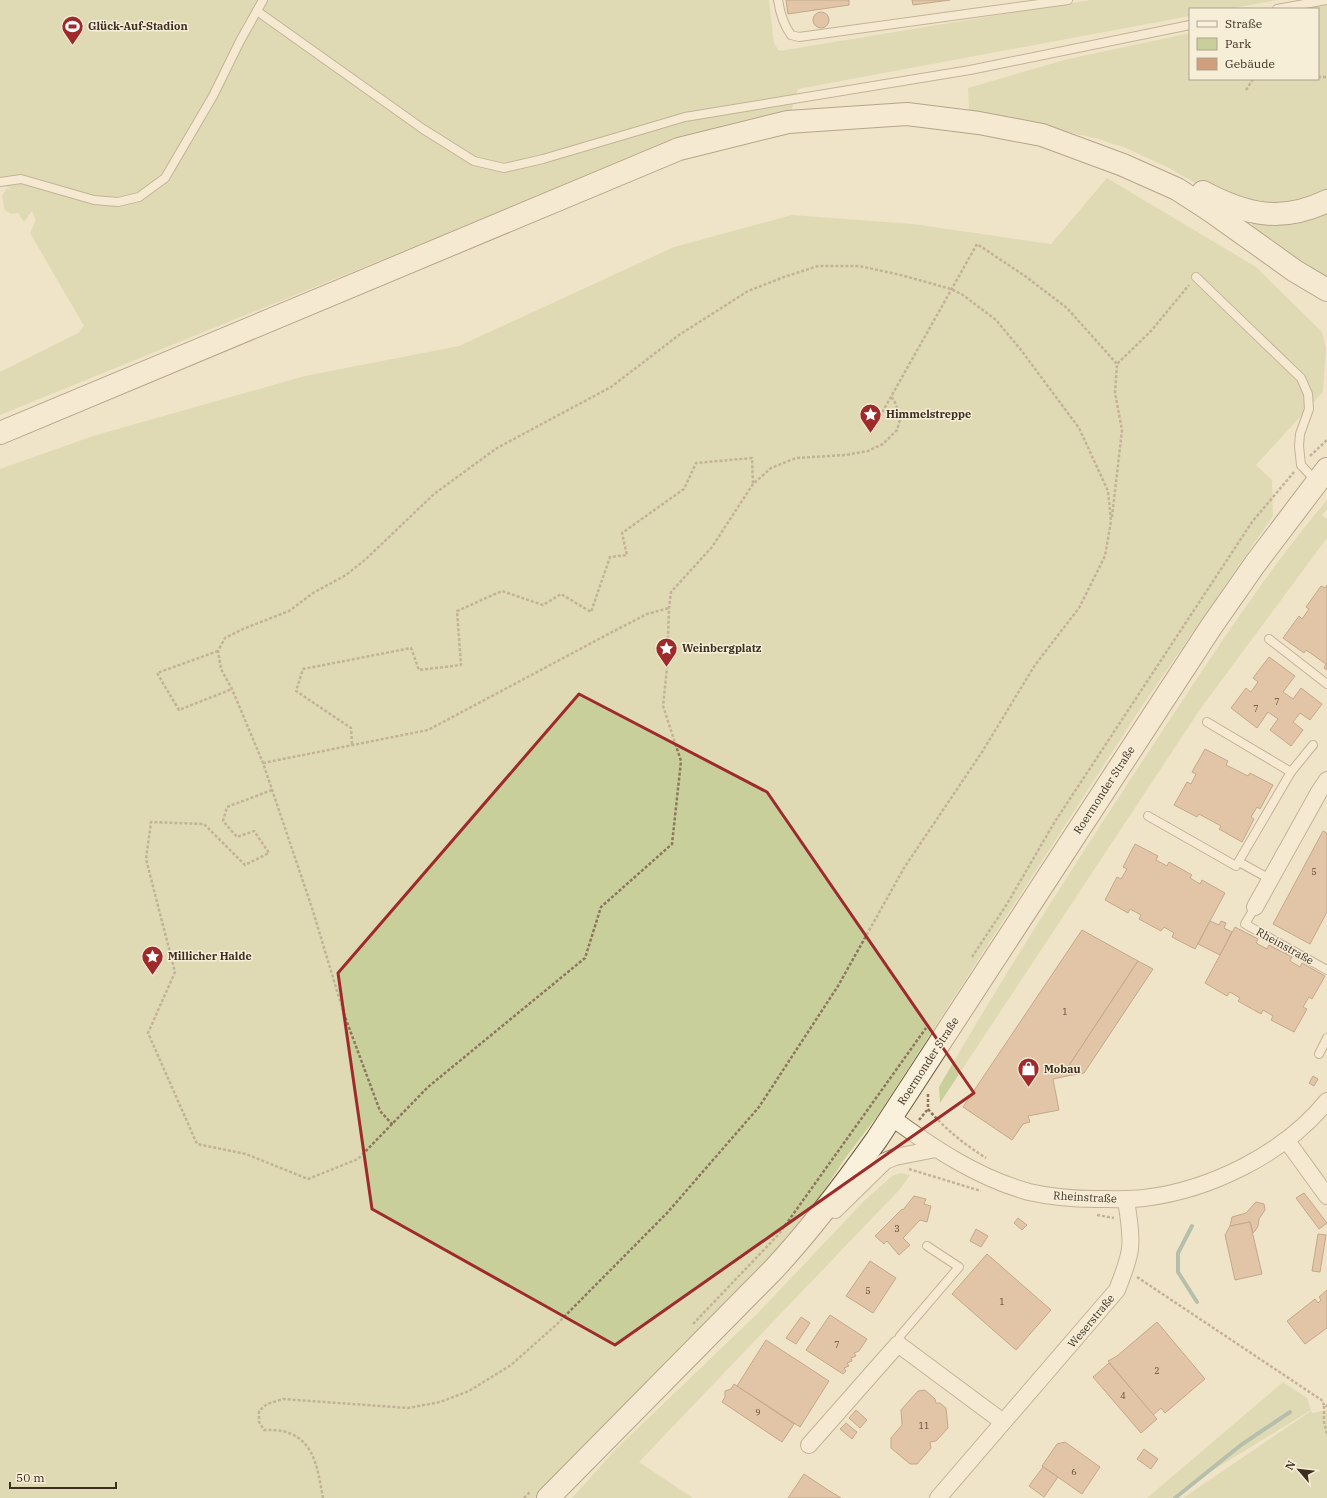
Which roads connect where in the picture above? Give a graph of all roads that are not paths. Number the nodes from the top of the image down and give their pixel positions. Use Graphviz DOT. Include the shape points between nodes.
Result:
graph roads {
  1 [pos="263,0"];
  2 [pos="778,0"];
  3 [pos="1068,0"];
  4 [pos="1326,0"];
  5 [pos="1282,8"];
  6 [pos="257,11"];
  7 [pos="1189,25"];
  8 [pos="1066,142"];
  9 [pos="0,182"];
  10 [pos="1327,201"];
  11 [pos="1196,277"];
  12 [pos="1327,290"];
  13 [pos="0,433"];
  14 [pos="1322,475"];
  15 [pos="1269,639"];
  16 [pos="1327,684"];
  17 [pos="1207,722"];
  18 [pos="1313,745"];
  19 [pos="1291,772"];
  20 [pos="1324,789"];
  21 [pos="1148,816"];
  22 [pos="1239,862"];
  23 [pos="1270,879"];
  24 [pos="1255,906"];
  25 [pos="1327,970"];
  26 [pos="1327,1038"];
  27 [pos="1319,1054"];
  28 [pos="1327,1101"];
  29 [pos="891,1117"];
  30 [pos="1287,1141"];
  31 [pos="936,1149"];
  32 [pos="1327,1196"];
  33 [pos="1126,1199"];
  34 [pos="802,1239"];
  35 [pos="927,1246"];
  36 [pos="898,1344"];
  37 [pos="1003,1422"];
  38 [pos="809,1445"];
  39 [pos="541,1493"];
  40 [pos="938,1498"];
  1 -- 6 [label="lane"];
  2 -- 3 [label="lane" via="785,27 791,35 799,37"];
  4 -- 5 [label="lane"];
  6 -- 7 [label="lane" via="423,129 474,160 504,168 543,159 685,116 970,70"];
  6 -- 9 [label="lane" via="213,96 165,178 139,197 118,202 94,200 21,179"];
  8 -- 10 [label="main road" via="1089,141 1138,158 1242,210 1276,215 1309,210"];
  8 -- 12 [label="main road" via="1177,189 1295,271"];
  8 -- 13 [label="main road" via="979,123 907,114 788,122 679,149"];
  11 -- 14 [label="lane" via="1301,378 1308,394 1309,409 1300,434 1301,464"];
  14 -- 29 [label="main road, Roermonder Straße" via="1254,564 1211,627"];
  15 -- 16 [label="lane"];
  17 -- 19 [label="lane"];
  18 -- 19 [label="lane"];
  19 -- 22 [label="lane"];
  20 -- 23 [label="street, Rheinstraße"];
  21 -- 22 [label="lane" via="1236,866"];
  22 -- 23 [label="lane"];
  23 -- 24 [label="street, Rheinstraße"];
  24 -- 25 [label="lane, Rheinstraße" via="1245,924"];
  26 -- 27 [label="lane"];
  28 -- 30 [label="street, Rheinstraße"];
  29 -- 31 [label="street, Rheinstraße"];
  29 -- 34 [label="main road, Roermonder Straße"];
  30 -- 32 [label="street"];
  30 -- 33 [label="street, Rheinstraße" via="1256,1161 1213,1180 1165,1194"];
  31 -- 33 [label="street, Rheinstraße" via="997,1180 1029,1192 1065,1198"];
  31 -- 34 [label="street" via="885,1161 813,1233"];
  33 -- 37 [label="street, Weserstraße" via="1130,1249 1117,1290"];
  34 -- 39 [label="main road, Roermonder Straße"];
  35 -- 36 [label="lane" via="959,1267 900,1336"];
  36 -- 37 [label="street"];
  36 -- 38 [label="street"];
  37 -- 40 [label="street, Weserstraße"];
}
